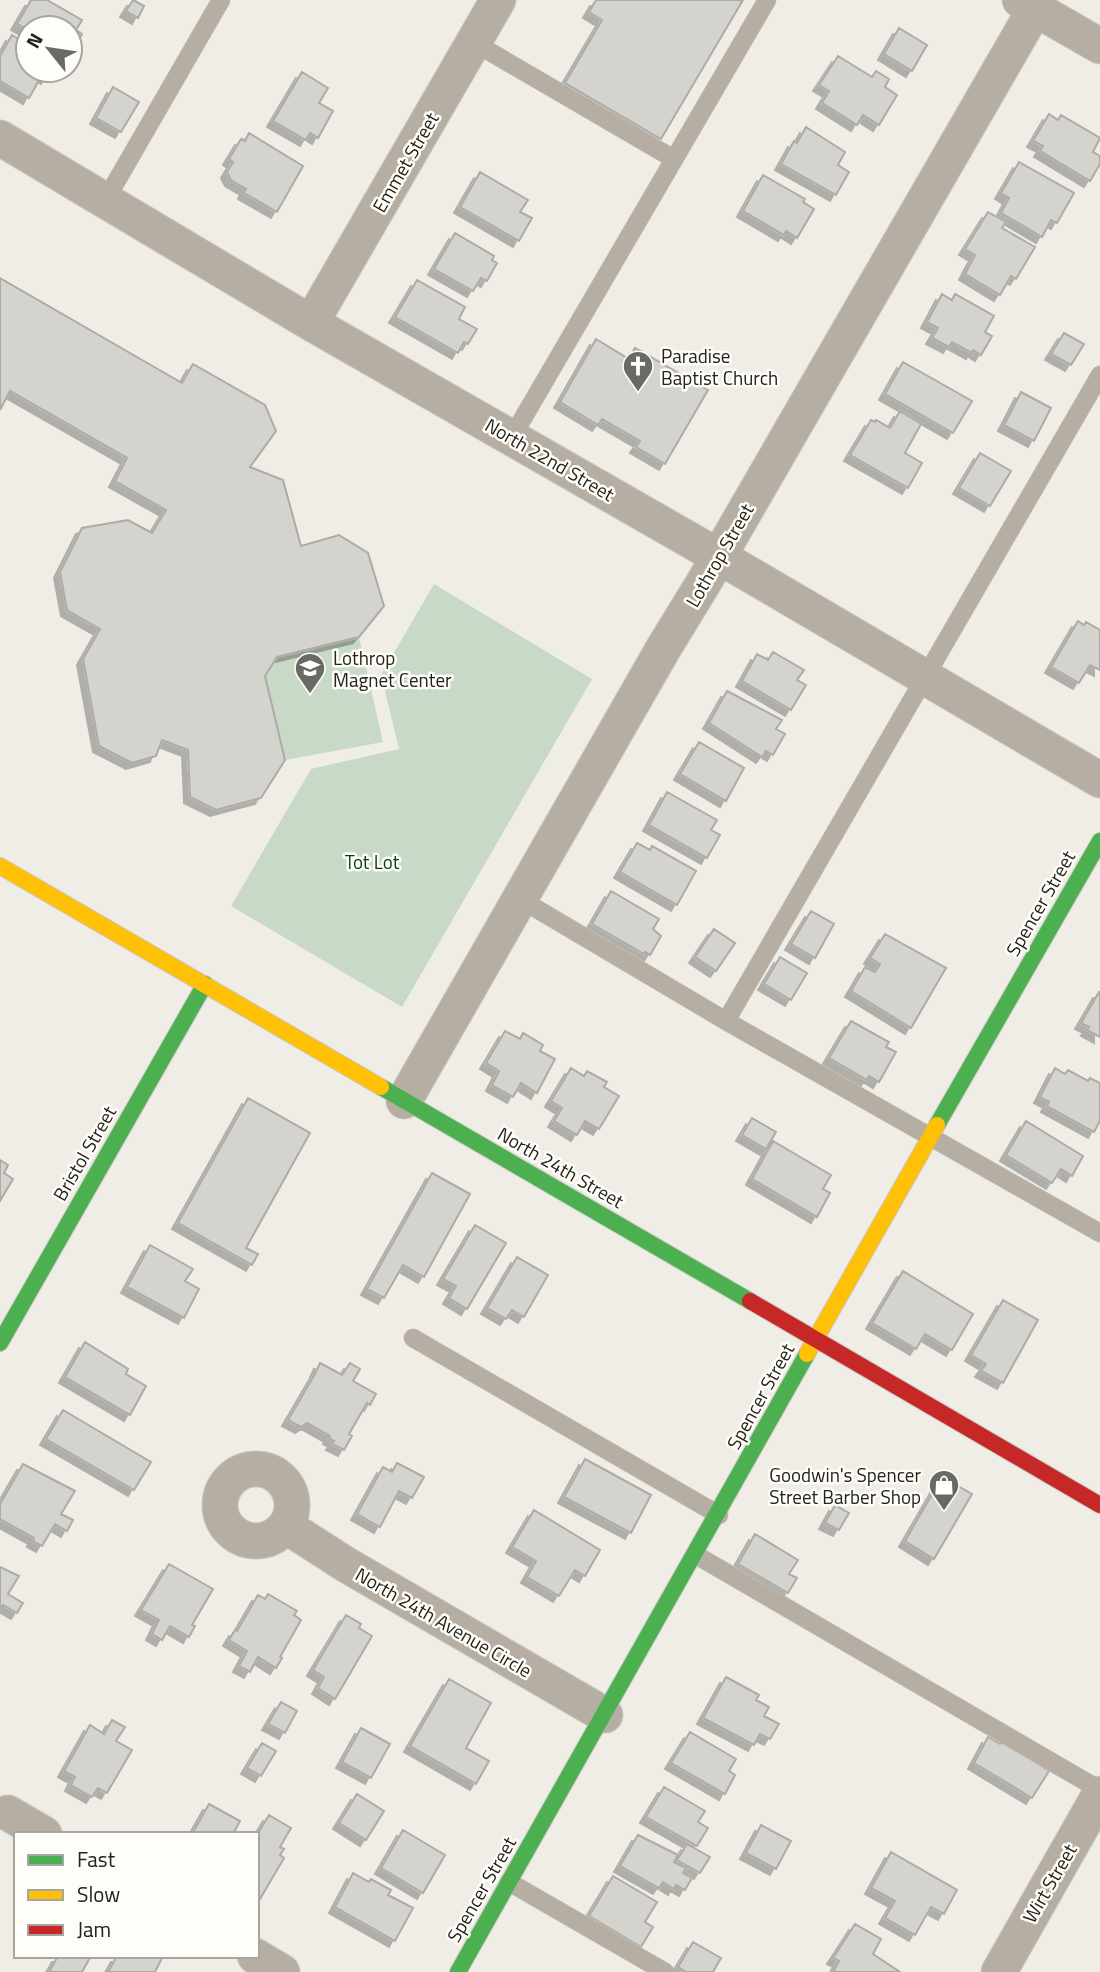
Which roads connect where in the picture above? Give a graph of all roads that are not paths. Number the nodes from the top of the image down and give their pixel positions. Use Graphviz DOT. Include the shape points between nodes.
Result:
graph roads {
  1 [pos="221,0"];
  2 [pos="498,0"];
  3 [pos="767,0"];
  4 [pos="1027,4"];
  5 [pos="474,42"];
  6 [pos="1100,46"];
  7 [pos="0,138"];
  8 [pos="674,159"];
  9 [pos="105,201"];
  10 [pos="311,323"];
  11 [pos="1100,374"];
  12 [pos="512,437"];
  13 [pos="719,556"];
  14 [pos="925,677"];
  15 [pos="1100,780"];
  16 [pos="1100,841"];
  17 [pos="0,866"];
  18 [pos="520,899"];
  19 [pos="205,984"];
  20 [pos="726,1021"];
  21 [pos="404,1101"];
  22 [pos="929,1137"];
  23 [pos="1100,1233"];
  24 [pos="413,1338"];
  25 [pos="816,1340"];
  26 [pos="0,1343"];
  27 [pos="1100,1505"];
  28 [pos="719,1515"];
  29 [pos="286,1526"];
  30 [pos="696,1555"];
  31 [pos="604,1715"];
  32 [pos="1100,1792"];
  33 [pos="8,1813"];
  34 [pos="41,1832"];
  35 [pos="509,1882"];
  36 [pos="258,1958"];
  37 [pos="282,1972"];
  38 [pos="458,1972"];
  39 [pos="665,1972"];
  40 [pos="999,1972"];
  1 -- 9 [label="lane"];
  2 -- 5 [label="street, Emmet Street"];
  3 -- 8 [label="lane"];
  4 -- 6 [label="street"];
  4 -- 13 [label="street, Lothrop Street"];
  5 -- 8 [label="lane"];
  5 -- 10 [label="street, Emmet Street"];
  7 -- 9 [label="street, North 22nd Street"];
  8 -- 12 [label="lane"];
  9 -- 10 [label="street, North 22nd Street"];
  10 -- 12 [label="street, North 22nd Street"];
  11 -- 14 [label="lane"];
  12 -- 13 [label="street, North 22nd Street"];
  13 -- 14 [label="street, North 22nd Street"];
  13 -- 18 [label="street, Lothrop Street"];
  14 -- 15 [label="street, North 22nd Street"];
  14 -- 20 [label="lane"];
  16 -- 22 [label="street, Spencer Street"];
  17 -- 19 [label="street, North 24th Street"];
  18 -- 20 [label="lane"];
  18 -- 21 [label="street, Lothrop Street"];
  19 -- 21 [label="street, North 24th Street"];
  19 -- 26 [label="street, Bristol Street"];
  20 -- 22 [label="lane"];
  21 -- 25 [label="street, North 24th Street"];
  22 -- 23 [label="lane"];
  22 -- 25 [label="street, Spencer Street"];
  24 -- 28 [label="lane"];
  25 -- 27 [label="street, North 24th Street"];
  25 -- 28 [label="street, Spencer Street"];
  28 -- 30 [label="street, Spencer Street"];
  29 -- 31 [label="street, North 24th Avenue Circle"];
  30 -- 31 [label="street, Spencer Street"];
  30 -- 32 [label="lane"];
  31 -- 35 [label="street, Spencer Street"];
  32 -- 40 [label="street, Wirt Street"];
  33 -- 34 [label="street"];
  35 -- 38 [label="street, Spencer Street"];
  35 -- 39 [label="lane"];
  36 -- 37 [label="street"];
}
